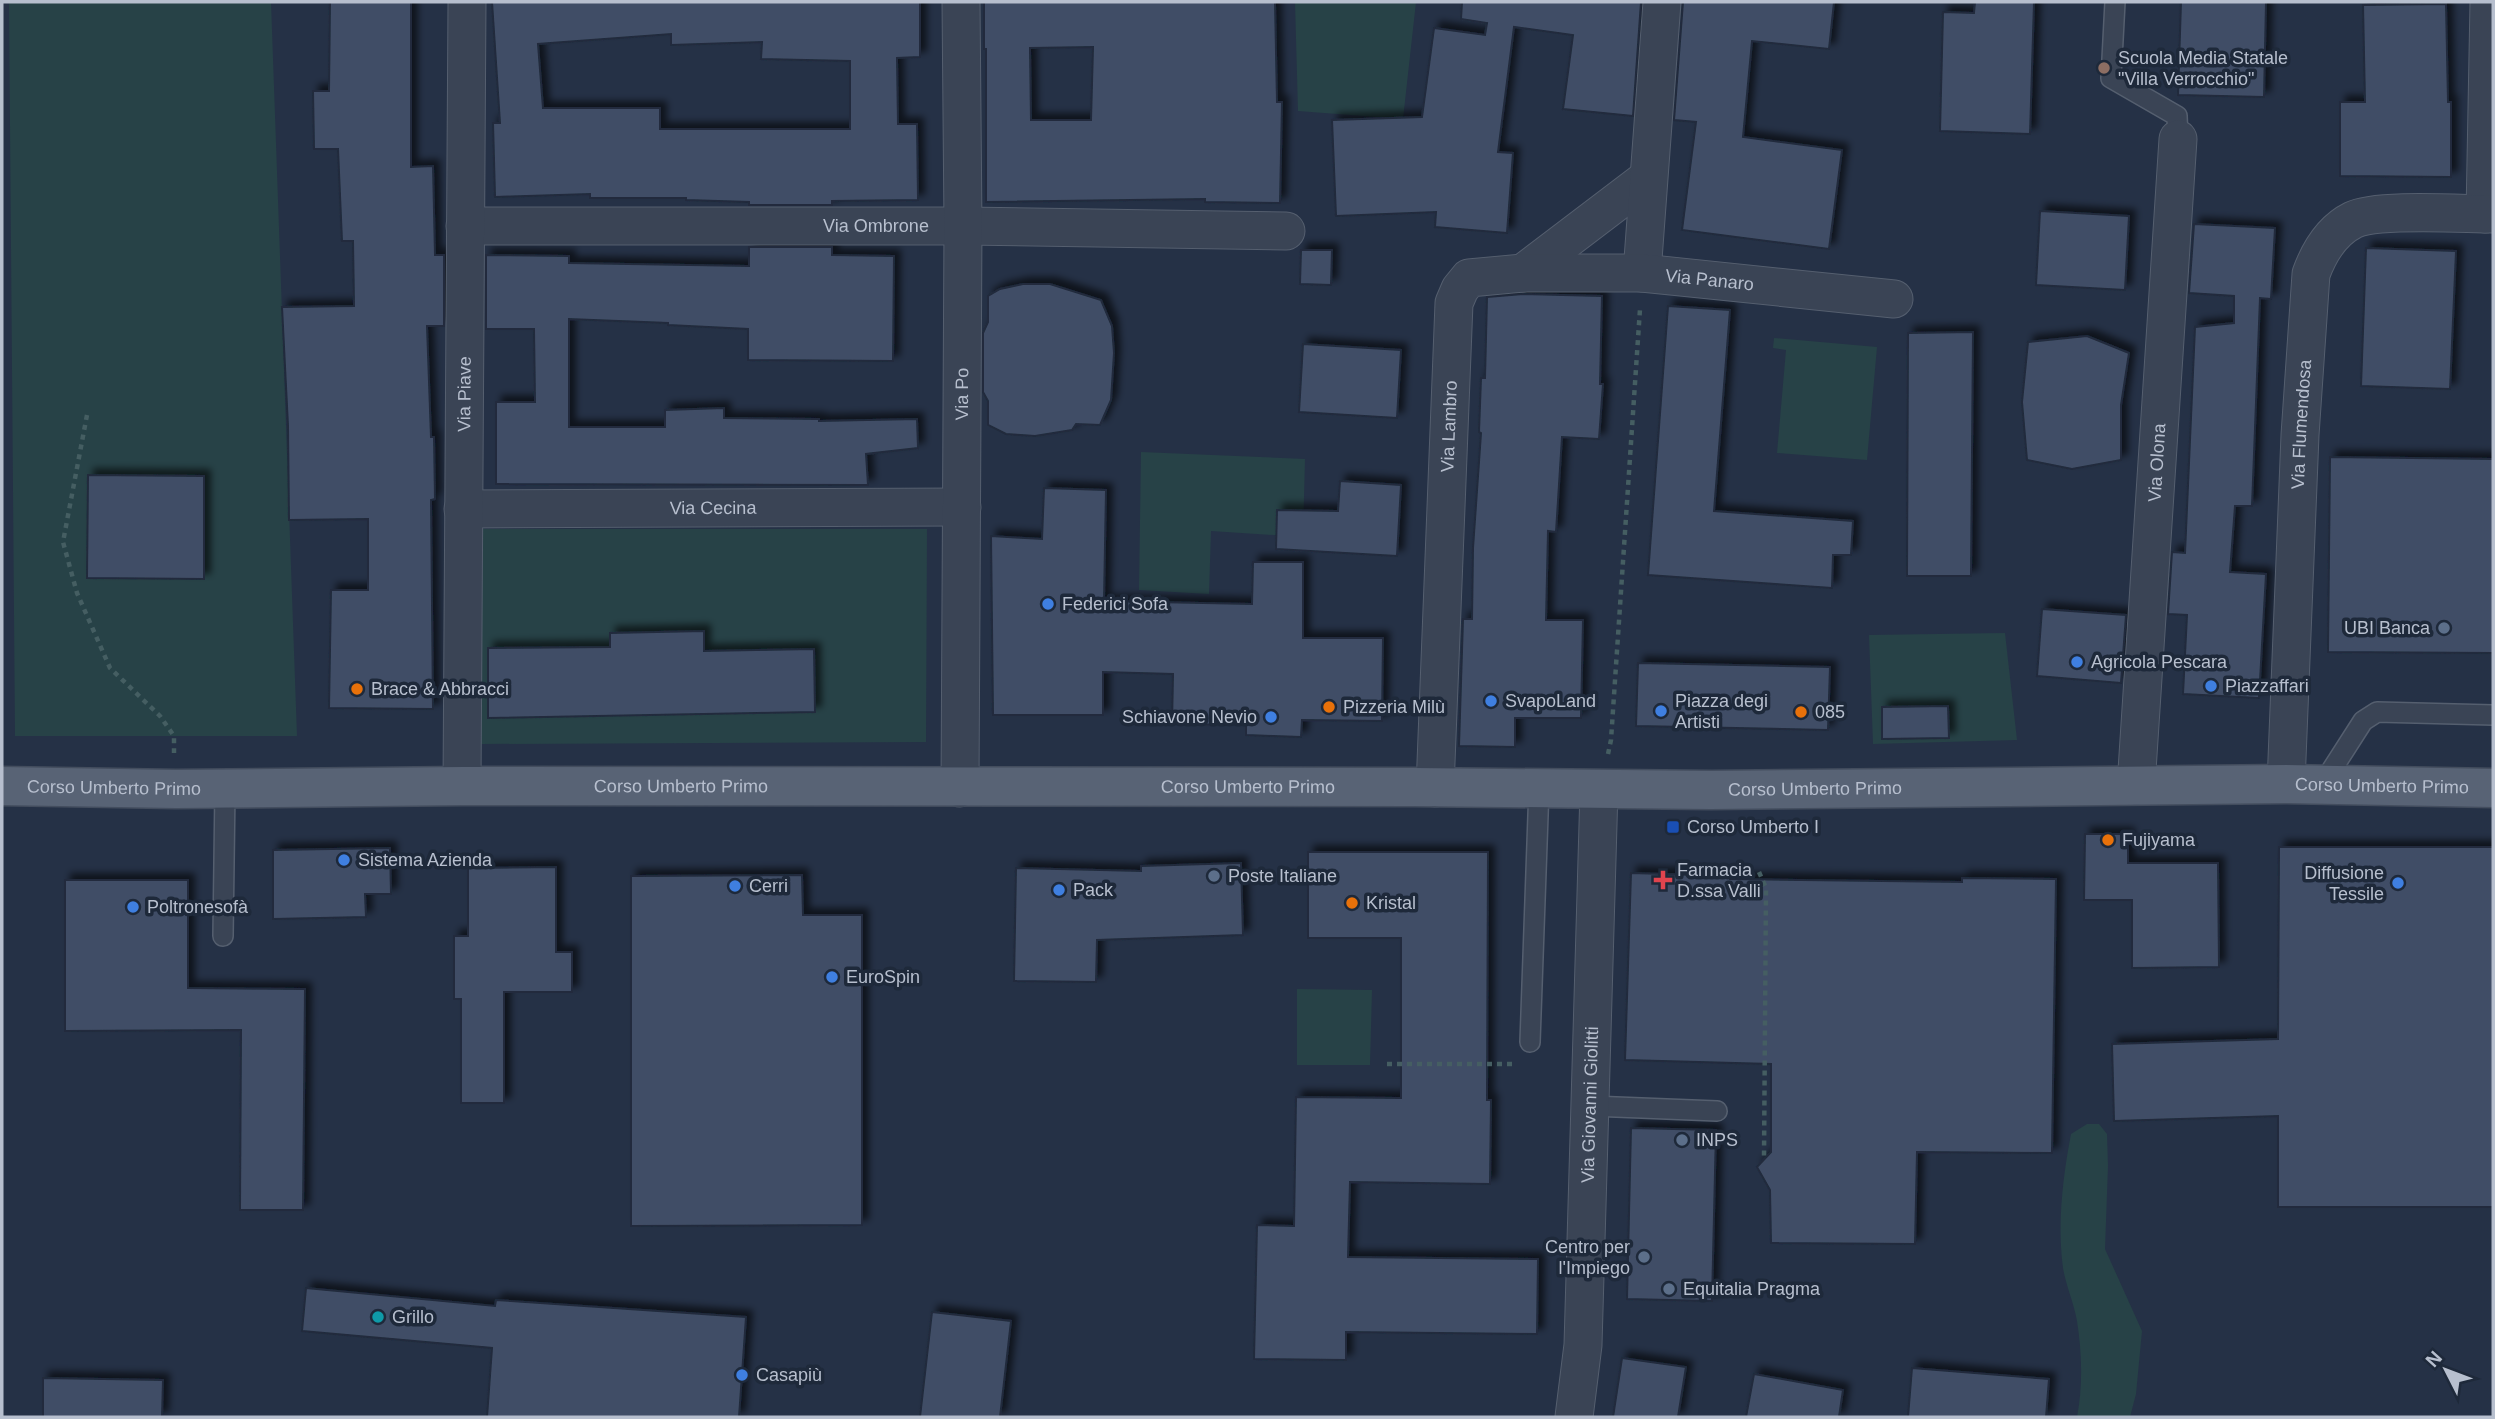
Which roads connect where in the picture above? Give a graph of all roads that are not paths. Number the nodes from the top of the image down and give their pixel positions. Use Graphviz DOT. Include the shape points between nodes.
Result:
graph roads {
  1 [pos="467,2"];
  2 [pos="961,2"];
  3 [pos="1662,2"];
  4 [pos="2115,2"];
  5 [pos="2489,2"];
  6 [pos="2178,139"];
  7 [pos="1648,178"];
  8 [pos="2489,214"];
  9 [pos="465,226"];
  10 [pos="963,226"];
  11 [pos="1286,231"];
  12 [pos="1523,273"];
  13 [pos="1642,273"];
  14 [pos="1894,299"];
  15 [pos="962,507"];
  16 [pos="463,509"];
  17 [pos="2493,715"];
  18 [pos="2304,785"];
  19 [pos="2,786"];
  20 [pos="463,786"];
  21 [pos="2136,786"];
  22 [pos="1539,787"];
  23 [pos="960,788"];
  24 [pos="1435,788"];
  25 [pos="2493,788"];
  26 [pos="225,789"];
  27 [pos="1599,790"];
  28 [pos="223,936"];
  29 [pos="1530,1042"];
  30 [pos="1591,1106"];
  31 [pos="1717,1111"];
  32 [pos="1574,1417"];
  1 -- 9 [label="street, Via Piave"];
  2 -- 10 [label="street, Via Po"];
  3 -- 7 [label="street"];
  4 -- 6 [label="lane" via="2111,78 2177,116"];
  5 -- 8 [label="street"];
  6 -- 21 [label="street, Via Olona"];
  7 -- 12 [label="street"];
  7 -- 13 [label="street"];
  8 -- 18 [label="street, Via Flumendosa" via="2373,215 2353,220 2319,251 2311,274 2301,435"];
  9 -- 10 [label="street, Via Ombrone"];
  9 -- 16 [label="street, Via Piave"];
  10 -- 11 [label="street, Via Ombrone"];
  10 -- 15 [label="street, Via Po"];
  12 -- 13 [label="street, Via Panaro"];
  12 -- 24 [label="street, Via Lambro" via="1469,278 1454,303"];
  13 -- 14 [label="street, Via Panaro"];
  15 -- 16 [label="street, Via Cecina"];
  15 -- 23 [label="street, Via Po"];
  16 -- 20 [label="street, Via Piave"];
  17 -- 18 [label="lane" via="2376,712"];
  18 -- 21 [label="main road, Corso Umberto Primo"];
  18 -- 25 [label="main road, Corso Umberto Primo"];
  19 -- 26 [label="main road, Corso Umberto Primo"];
  20 -- 23 [label="main road, Corso Umberto Primo"];
  20 -- 26 [label="main road, Corso Umberto Primo"];
  21 -- 27 [label="main road, Corso Umberto Primo"];
  22 -- 24 [label="main road, Corso Umberto Primo"];
  22 -- 27 [label="main road, Corso Umberto Primo"];
  22 -- 29 [label="lane"];
  23 -- 24 [label="main road, Corso Umberto Primo"];
  26 -- 28 [label="lane"];
  27 -- 30 [label="street, Via Giovanni Giolitti"];
  30 -- 31 [label="lane"];
  30 -- 32 [label="street, Via Giovanni Giolitti" via="1583,1345"];
}
